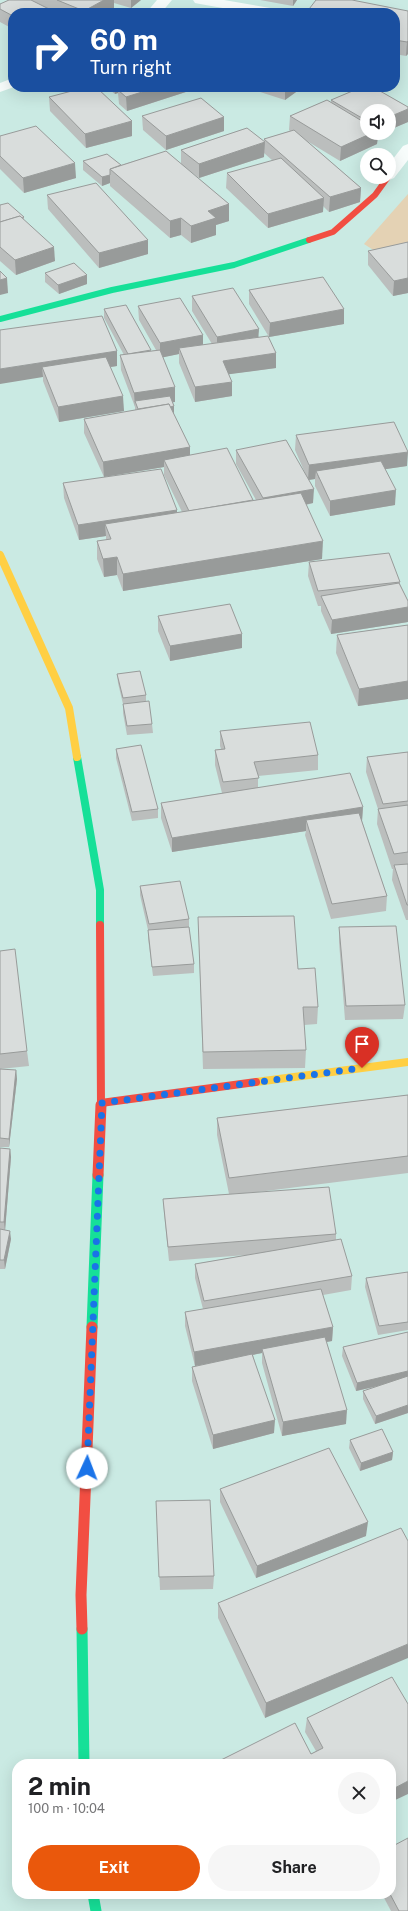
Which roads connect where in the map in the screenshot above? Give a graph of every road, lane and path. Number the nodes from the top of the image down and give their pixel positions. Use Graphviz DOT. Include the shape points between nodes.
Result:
graph roads {
  1 [pos="165,0"];
  2 [pos="200,0"];
  3 [pos="158,8"];
  4 [pos="247,8"];
  5 [pos="408,149"];
  6 [pos="396,165"];
  7 [pos="383,184"];
  8 [pos="0,319"];
  9 [pos="0,555"];
  10 [pos="408,1062"];
  11 [pos="102,1103"];
  12 [pos="84,1759"];
  13 [pos="94,1899"];
  14 [pos="96,1911"];
  1 -- 3 [label="street"];
  2 -- 4 [label="street"];
  5 -- 6 [label="street"];
  7 -- 8 [label="street" via="375,195 333,232 234,265 112,290"];
  9 -- 11 [label="street" via="69,708 100,890"];
  10 -- 11 [label="street"];
  11 -- 12 [label="street" via="82,1595"];
  13 -- 14 [label="street"];
}
